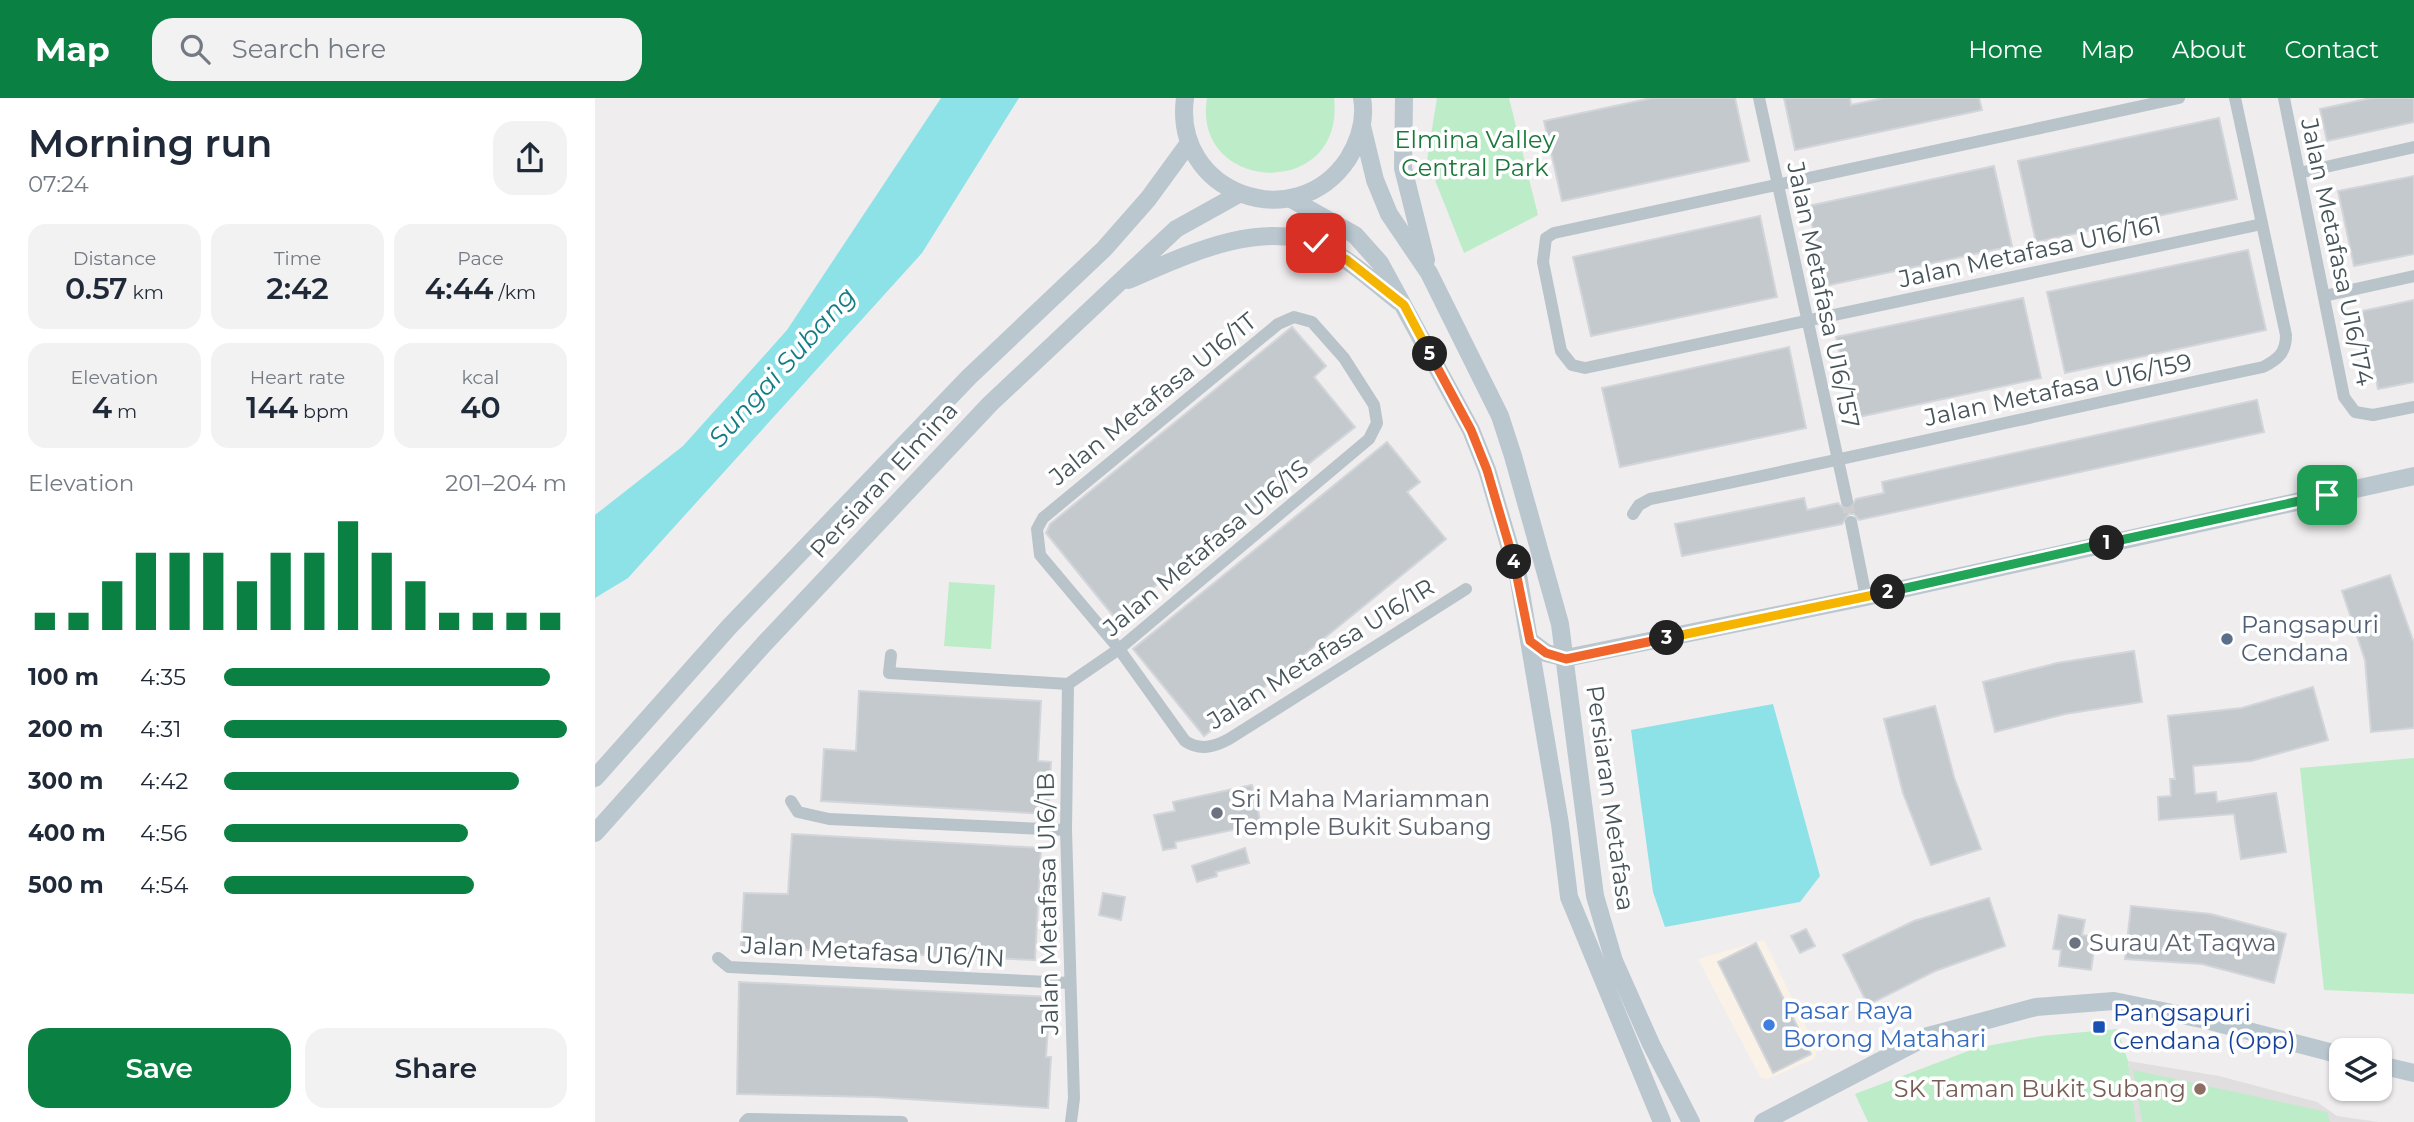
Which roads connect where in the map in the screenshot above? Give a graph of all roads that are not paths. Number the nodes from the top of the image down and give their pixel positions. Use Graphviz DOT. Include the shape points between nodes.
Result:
graph roads {
  1 [pos="1185,98"];
  2 [pos="1362,98"];
  3 [pos="1404,98"];
  4 [pos="1759,98"];
  5 [pos="2179,98"];
  6 [pos="2235,98"];
  7 [pos="2284,98"];
  8 [pos="1362,126"];
  9 [pos="1189,144"];
  10 [pos="2414,147"];
  11 [pos="2299,173"];
  12 [pos="1777,185"];
  13 [pos="1239,194"];
  14 [pos="1291,199"];
  15 [pos="2262,224"];
  16 [pos="1429,273"];
  17 [pos="2414,276"];
  18 [pos="1118,284"];
  19 [pos="2324,296"];
  20 [pos="1404,305"];
  21 [pos="1807,321"];
  22 [pos="2414,407"];
  23 [pos="1369,439"];
  24 [pos="1839,461"];
  25 [pos="2414,476"];
  26 [pos="1847,501"];
  27 [pos="1633,514"];
  28 [pos="1851,522"];
  29 [pos="1466,589"];
  30 [pos="1867,597"];
  31 [pos="1530,641"];
  32 [pos="1119,649"];
  33 [pos="891,655"];
  34 [pos="1566,659"];
  35 [pos="1067,684"];
  36 [pos="1537,684"];
  37 [pos="595,778"];
  38 [pos="790,802"];
  39 [pos="608,818"];
  40 [pos="1066,830"];
  41 [pos="595,833"];
  42 [pos="595,850"];
  43 [pos="718,958"];
  44 [pos="1070,983"];
  45 [pos="2329,1052"];
  46 [pos="2392,1068"];
  47 [pos="2414,1073"];
  48 [pos="745,1122"];
  49 [pos="902,1122"];
  50 [pos="1071,1122"];
  51 [pos="1662,1122"];
  52 [pos="1691,1122"];
  53 [pos="1763,1122"];
  1 -- 9 [label="main road"];
  2 -- 8 [label="main road"];
  3 -- 16 [label="main road" via="1403,168"];
  4 -- 12 [label="street, Jalan Metafasa U16/157"];
  5 -- 12 [label="street"];
  6 -- 15 [label="street"];
  7 -- 11 [label="street, Jalan Metafasa U16/174"];
  8 -- 14 [label="main road" via="1356,147 1339,172 1316,190"];
  8 -- 16 [label="main road, Persiaran Metafasa" via="1389,214"];
  9 -- 13 [label="main road" via="1218,182"];
  9 -- 37 [label="main road, Persiaran Elmina" via="1104,248 949,397 729,627"];
  10 -- 11 [label="street"];
  11 -- 19 [label="street, Jalan Metafasa U16/174"];
  12 -- 21 [label="street, Jalan Metafasa U16/157"];
  12 -- 21 [label="street, Jalan Metafasa U16/161" via="1554,233 1546,239 1543,262 1561,351 1572,365 1585,368"];
  13 -- 14 [label="main road"];
  13 -- 18 [label="main road, Persiaran Elmina" via="1176,229"];
  14 -- 20 [label="main road, Persiaran Metafasa" via="1355,235 1380,262"];
  15 -- 21 [label="street, Jalan Metafasa U16/161"];
  15 -- 24 [label="street, Jalan Metafasa U16/159" via="2286,335 2283,354 2263,366"];
  16 -- 34 [label="main road, Persiaran Metafasa" via="1500,416 1545,568"];
  17 -- 19 [label="street"];
  18 -- 20 [label="main road" via="1220,243 1252,236 1277,237 1316,243 1347,260"];
  18 -- 39 [label="main road, Persiaran Elmina" via="990,404"];
  19 -- 22 [label="street, Jalan Metafasa U16/174" via="2344,397 2355,412 2374,415"];
  20 -- 31 [label="main road, Persiaran Metafasa" via="1471,430 1487,470 1518,575"];
  21 -- 24 [label="street, Jalan Metafasa U16/157"];
  23 -- 32 [label="street, Jalan Metafasa U16/1S"];
  23 -- 32 [label="street, Jalan Metafasa U16/1T" via="1377,423 1374,405 1344,358 1313,322 1294,317 1278,324 1055,507 1037,529 1040,555"];
  24 -- 26 [label="street, Jalan Metafasa U16/157"];
  24 -- 27 [label="street, Jalan Metafasa U16/159" via="1650,499"];
  25 -- 30 [label="main road"];
  28 -- 30 [label="street"];
  29 -- 32 [label="street, Jalan Metafasa U16/1R" via="1217,745 1194,747 1185,741"];
  30 -- 34 [label="main road"];
  31 -- 34 [label="main road" via="1546,653"];
  31 -- 36 [label="main road, Persiaran Metafasa"];
  32 -- 35 [label="street, Jalan Metafasa U16/1S"];
  33 -- 35 [label="street" via="889,673"];
  34 -- 36 [label="main road" via="1548,668"];
  34 -- 52 [label="main road, Persiaran Metafasa" via="1595,896 1614,961"];
  35 -- 40 [label="street, Jalan Metafasa U16/1B"];
  36 -- 51 [label="main road, Persiaran Metafasa" via="1569,897"];
  38 -- 40 [label="street" via="798,812 829,819"];
  39 -- 41 [label="main road, Persiaran Elmina"];
  39 -- 42 [label="main road"];
  40 -- 44 [label="street, Jalan Metafasa U16/1B"];
  43 -- 44 [label="street, Jalan Metafasa U16/1N" via="729,967"];
  44 -- 50 [label="street, Jalan Metafasa U16/1B" via="1075,1098"];
  45 -- 53 [label="main road" via="2114,1001 2036,1007 1928,1037"];
  46 -- 47 [label="main road"];
  48 -- 49 [label="street"];
}
